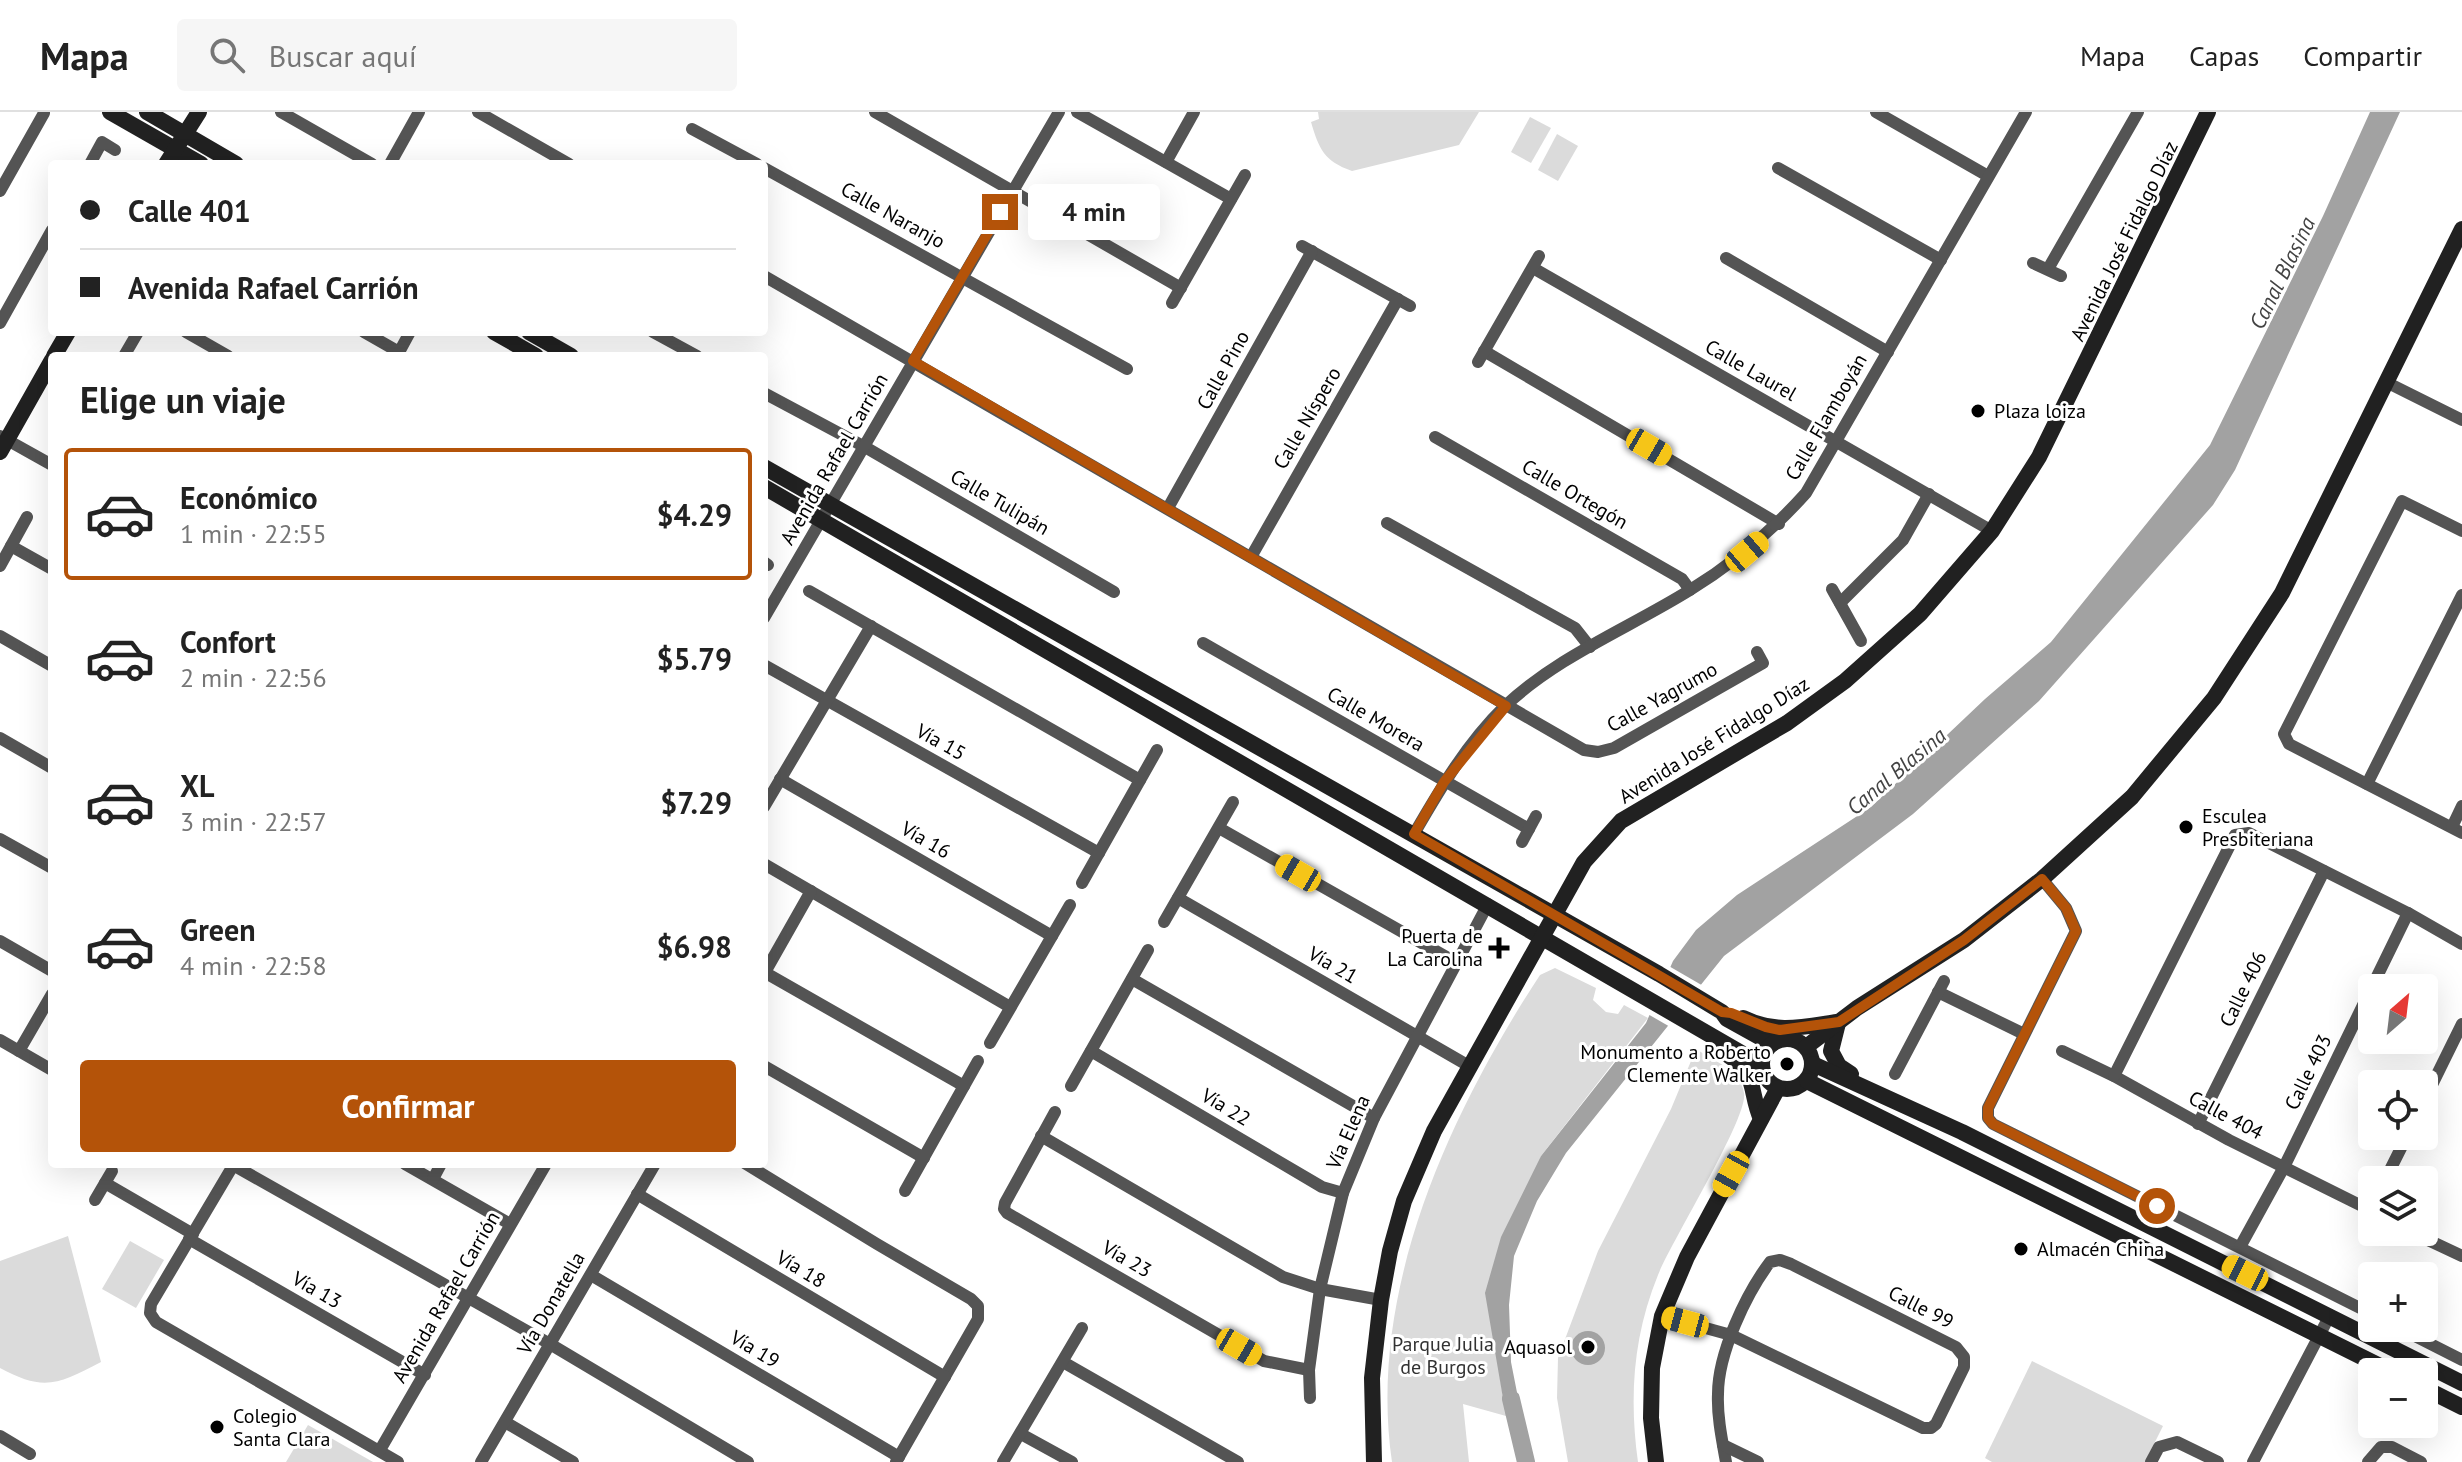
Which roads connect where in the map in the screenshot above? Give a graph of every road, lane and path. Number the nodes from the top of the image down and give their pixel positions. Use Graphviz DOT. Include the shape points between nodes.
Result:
graph roads {
  1 [pos="110,112"];
  2 [pos="147,112"];
  3 [pos="199,112"];
  4 [pos="281,112"];
  5 [pos="419,112"];
  6 [pos="478,112"];
  7 [pos="875,112"];
  8 [pos="1059,112"];
  9 [pos="1077,112"];
  10 [pos="1194,112"];
  11 [pos="1876,112"];
  12 [pos="2026,112"];
  13 [pos="2138,112"];
  14 [pos="2208,112"];
  15 [pos="45,120"];
  16 [pos="692,129"];
  17 [pos="184,134"];
  18 [pos="115,150"];
  19 [pos="171,157"];
  20 [pos="92,160"];
  21 [pos="229,160"];
  22 [pos="365,160"];
  23 [pos="392,160"];
  24 [pos="562,160"];
  25 [pos="750,160"];
  26 [pos="1166,162"];
  27 [pos="1778,168"];
  28 [pos="768,170"];
  29 [pos="1245,175"];
  30 [pos="1988,176"];
  31 [pos="0,191"];
  32 [pos="1012,191"];
  33 [pos="1231,199"];
  34 [pos="2462,229"];
  35 [pos="48,237"];
  36 [pos="39,252"];
  37 [pos="48,257"];
  38 [pos="1726,258"];
  39 [pos="1941,260"];
  40 [pos="2033,263"];
  41 [pos="2048,269"];
  42 [pos="963,276"];
  43 [pos="2061,276"];
  44 [pos="768,278"];
  45 [pos="1181,288"];
  46 [pos="1404,302"];
  47 [pos="1172,303"];
  48 [pos="0,323"];
  49 [pos="193,336"];
  50 [pos="370,336"];
  51 [pos="501,336"];
  52 [pos="536,336"];
  53 [pos="660,336"];
  54 [pos="221,352"];
  55 [pos="395,352"];
  56 [pos="529,352"];
  57 [pos="564,352"];
  58 [pos="690,352"];
  59 [pos="1888,352"];
  60 [pos="913,361"];
  61 [pos="48,366"];
  62 [pos="1127,369"];
  63 [pos="2388,383"];
  64 [pos="768,395"];
  65 [pos="2462,420"];
  66 [pos="1435,437"];
  67 [pos="1836,442"];
  68 [pos="2,443"];
  69 [pos="865,447"];
  70 [pos="48,463"];
  71 [pos="768,469"];
  72 [pos="768,489"];
  73 [pos="1929,494"];
  74 [pos="831,506"];
  75 [pos="1168,508"];
  76 [pos="27,517"];
  77 [pos="822,521"];
  78 [pos="1387,523"];
  79 [pos="1779,524"];
  80 [pos="1992,531"];
  81 [pos="2462,531"];
  82 [pos="11,546"];
  83 [pos="1251,557"];
  84 [pos="0,566"];
  85 [pos="48,567"];
  86 [pos="1832,589"];
  87 [pos="1690,590"];
  88 [pos="809,591"];
  89 [pos="1114,592"];
  90 [pos="2462,595"];
  91 [pos="1840,603"];
  92 [pos="768,611"];
  93 [pos="871,626"];
  94 [pos="0,636"];
  95 [pos="1861,641"];
  96 [pos="1203,643"];
  97 [pos="1590,647"];
  98 [pos="1760,658"];
  99 [pos="48,664"];
  100 [pos="768,667"];
  101 [pos="826,700"];
  102 [pos="1506,706"];
  103 [pos="0,738"];
  104 [pos="1157,750"];
  105 [pos="48,766"];
  106 [pos="780,779"];
  107 [pos="1140,780"];
  108 [pos="1444,782"];
  109 [pos="2367,784"];
  110 [pos="768,800"];
  111 [pos="1233,802"];
  112 [pos="2462,806"];
  113 [pos="1536,816"];
  114 [pos="1219,828"];
  115 [pos="1529,829"];
  116 [pos="2457,830"];
  117 [pos="1414,834"];
  118 [pos="0,839"];
  119 [pos="1522,842"];
  120 [pos="1099,853"];
  121 [pos="48,866"];
  122 [pos="768,866"];
  123 [pos="2324,871"];
  124 [pos="2042,879"];
  125 [pos="1082,883"];
  126 [pos="811,891"];
  127 [pos="1178,898"];
  128 [pos="1488,904"];
  129 [pos="1070,905"];
  130 [pos="2408,913"];
  131 [pos="1554,915"];
  132 [pos="1164,922"];
  133 [pos="1052,936"];
  134 [pos="1541,937"];
  135 [pos="0,941"];
  136 [pos="2462,944"];
  137 [pos="1148,950"];
  138 [pos="1457,963"];
  139 [pos="768,966"];
  140 [pos="48,969"];
  141 [pos="768,975"];
  142 [pos="1132,979"];
  143 [pos="48,1001"];
  144 [pos="1010,1007"];
  145 [pos="1716,1008"];
  146 [pos="1839,1022"];
  147 [pos="2462,1024"];
  148 [pos="1696,1030"];
  149 [pos="2024,1034"];
  150 [pos="1417,1036"];
  151 [pos="0,1040"];
  152 [pos="990,1043"];
  153 [pos="1772,1044"];
  154 [pos="1806,1047"];
  155 [pos="19,1051"];
  156 [pos="1091,1051"];
  157 [pos="2062,1051"];
  158 [pos="978,1061"];
  159 [pos="1813,1064"];
  160 [pos="1762,1065"];
  161 [pos="1469,1066"];
  162 [pos="48,1068"];
  163 [pos="768,1068"];
  164 [pos="2438,1073"];
  165 [pos="1895,1074"];
  166 [pos="2114,1076"];
  167 [pos="1807,1081"];
  168 [pos="964,1086"];
  169 [pos="1071,1086"];
  170 [pos="1778,1088"];
  171 [pos="1885,1098"];
  172 [pos="1055,1112"];
  173 [pos="1374,1118"];
  174 [pos="1761,1119"];
  175 [pos="2198,1124"];
  176 [pos="1041,1136"];
  177 [pos="924,1158"];
  178 [pos="2284,1167"];
  179 [pos="232,1168"];
  180 [pos="239,1168"];
  181 [pos="412,1168"];
  182 [pos="439,1168"];
  183 [pos="544,1168"];
  184 [pos="653,1168"];
  185 [pos="753,1168"];
  186 [pos="112,1171"];
  187 [pos="433,1179"];
  188 [pos="105,1183"];
  189 [pos="905,1191"];
  190 [pos="1343,1193"];
  191 [pos="637,1194"];
  192 [pos="95,1200"];
  193 [pos="2358,1203"];
  194 [pos="510,1224"];
  195 [pos="191,1236"];
  196 [pos="2462,1239"];
  197 [pos="2438,1244"];
  198 [pos="2240,1247"];
  199 [pos="2459,1254"];
  200 [pos="591,1275"];
  201 [pos="1320,1289"];
  202 [pos="469,1298"];
  203 [pos="1381,1300"];
  204 [pos="2358,1307"];
  205 [pos="2330,1315"];
  206 [pos="1662,1316"];
  207 [pos="1082,1328"];
  208 [pos="1731,1335"];
  209 [pos="2319,1335"];
  210 [pos="2427,1342"];
  211 [pos="550,1344"];
  212 [pos="2364,1358"];
  213 [pos="2462,1360"];
  214 [pos="1063,1362"];
  215 [pos="1309,1370"];
  216 [pos="425,1375"];
  217 [pos="945,1377"];
  218 [pos="2462,1383"];
  219 [pos="2438,1395"];
  220 [pos="1310,1398"];
  221 [pos="2462,1407"];
  222 [pos="505,1422"];
  223 [pos="1021,1434"];
  224 [pos="0,1436"];
  225 [pos="1723,1445"];
  226 [pos="380,1450"];
  227 [pos="30,1454"];
  228 [pos="897,1460"];
  229 [pos="398,1462"];
  230 [pos="481,1462"];
  231 [pos="573,1462"];
  232 [pos="748,1462"];
  233 [pos="1003,1462"];
  234 [pos="1072,1462"];
  235 [pos="1238,1462"];
  236 [pos="1374,1462"];
  237 [pos="1656,1462"];
  238 [pos="1726,1462"];
  239 [pos="1758,1462"];
  240 [pos="2151,1462"];
  241 [pos="2218,1462"];
  242 [pos="2253,1462"];
  243 [pos="2368,1462"];
  244 [pos="2421,1462"];
  1 -- 19 [label="main road"];
  2 -- 17 [label="main road"];
  3 -- 17 [label="main road"];
  4 -- 22 [label="street"];
  5 -- 23 [label="street"];
  6 -- 24 [label="street"];
  7 -- 32 [label="street"];
  8 -- 32 [label="street, Avenida Rafael Carrión"];
  9 -- 26 [label="street"];
  10 -- 26 [label="street"];
  11 -- 30 [label="street"];
  12 -- 30 [label="street, Calle Flamboyán"];
  13 -- 41 [label="street"];
  14 -- 80 [label="main road, Avenida José Fidalgo Díaz" via="2039,457"];
  15 -- 31 [label="street"];
  16 -- 25 [label="street"];
  17 -- 19 [label="main road"];
  17 -- 21 [label="main road"];
  18 -- 20 [label="street" via="102,142"];
  26 -- 33 [label="street"];
  27 -- 39 [label="street"];
  28 -- 42 [label="street, Calle Naranjo"];
  29 -- 33 [label="street"];
  30 -- 39 [label="street, Calle Flamboyán"];
  32 -- 42 [label="street, Avenida Rafael Carrión"];
  32 -- 45 [label="street"];
  33 -- 45 [label="street"];
  34 -- 63 [label="main road"];
  35 -- 36 [label="street"];
  36 -- 37 [label="street"];
  36 -- 48 [label="street"];
  38 -- 59 [label="street"];
  39 -- 59 [label="street, Calle Flamboyán"];
  40 -- 41 [label="street"];
  41 -- 43 [label="street"];
  42 -- 60 [label="street, Avenida Rafael Carrión"];
  42 -- 62 [label="street, Calle Naranjo"];
  44 -- 60 [label="street, Calle Yagrumo"];
  45 -- 47 [label="street"];
  46 -- 75 [label="street, Calle Pino" via="1307,248"];
  46 -- 83 [label="street, Calle Níspero"];
  49 -- 54 [label="street"];
  50 -- 55 [label="street"];
  51 -- 56 [label="main road"];
  52 -- 57 [label="main road"];
  53 -- 58 [label="street"];
  59 -- 67 [label="street, Calle Flamboyán"];
  60 -- 69 [label="street, Avenida Rafael Carrión"];
  60 -- 75 [label="street, Calle Yagrumo"];
  61 -- 68 [label="main road"];
  63 -- 65 [label="street"];
  63 -- 124 [label="main road" via="2282,593 2214,698 2132,797"];
  64 -- 69 [label="street, Calle Tulipán"];
  66 -- 87 [label="street, Calle Ortegón" via="1682,579"];
  67 -- 73 [label="street, Calle Laurel"];
  67 -- 79 [label="street, Calle Flamboyán" via="1806,493"];
  67 -- 79 [label="street, Calle Laurel" via="1536,262 1481,357"];
  68 -- 70 [label="street"];
  69 -- 74 [label="street, Avenida Rafael Carrión"];
  69 -- 89 [label="street, Calle Tulipán"];
  71 -- 74 [label="main road"];
  72 -- 77 [label="main road"];
  73 -- 80 [label="street, Calle Laurel"];
  73 -- 91 [label="street" via="1903,540"];
  74 -- 77 [label="street, Avenida Rafael Carrión"];
  74 -- 117 [label="main road"];
  75 -- 83 [label="street, Calle Yagrumo"];
  76 -- 82 [label="street"];
  77 -- 92 [label="street, Avenida Rafael Carrión"];
  77 -- 128 [label="main road"];
  78 -- 97 [label="street" via="1575,628"];
  79 -- 87 [label="street, Calle Flamboyán"];
  80 -- 131 [label="main road, Avenida José Fidalgo Díaz" via="1920,614 1845,681 1787,723 1621,821 1584,862"];
  81 -- 109 [label="street" via="2402,501 2284,734 2289,744"];
  82 -- 84 [label="street"];
  82 -- 85 [label="street"];
  83 -- 102 [label="street, Calle Yagrumo"];
  86 -- 91 [label="street"];
  87 -- 97 [label="street, Calle Flamboyán"];
  88 -- 93 [label="street"];
  90 -- 109 [label="street"];
  91 -- 95 [label="street"];
  93 -- 101 [label="street"];
  93 -- 107 [label="street"];
  94 -- 99 [label="street"];
  96 -- 108 [label="street, Calle Morera"];
  97 -- 102 [label="street, Calle Flamboyán"];
  98 -- 102 [label="street, Calle Yagrumo" via="1614,748 1598,752 1584,750"];
  100 -- 101 [label="street, Vía 15"];
  101 -- 106 [label="street"];
  101 -- 120 [label="street, Vía 15"];
  102 -- 108 [label="street, Calle Flamboyán"];
  103 -- 105 [label="street"];
  104 -- 107 [label="street"];
  106 -- 110 [label="street"];
  106 -- 133 [label="street, Vía 16"];
  107 -- 120 [label="street"];
  108 -- 115 [label="street, Calle Morera"];
  108 -- 117 [label="street, Calle Flamboyán"];
  109 -- 116 [label="street"];
  111 -- 114 [label="street"];
  112 -- 116 [label="street"];
  113 -- 115 [label="street"];
  114 -- 127 [label="street"];
  114 -- 138 [label="street"];
  115 -- 119 [label="street"];
  117 -- 131 [label="main road"];
  118 -- 121 [label="street"];
  120 -- 125 [label="street"];
  122 -- 126 [label="street"];
  123 -- 130 [label="street"];
  123 -- 166 [label="street" via="2249,833 2235,835"];
  123 -- 175 [label="street, Calle 406"];
  124 -- 146 [label="main road" via="1964,940"];
  124 -- 149 [label="street" via="2066,908 2076,931"];
  126 -- 139 [label="street"];
  126 -- 144 [label="street"];
  127 -- 132 [label="street"];
  127 -- 150 [label="street, Vía 21"];
  128 -- 134 [label="main road"];
  128 -- 138 [label="street, Vía Elena"];
  129 -- 133 [label="street"];
  130 -- 136 [label="street"];
  130 -- 178 [label="street, Calle 403"];
  131 -- 134 [label="main road, Avenida José Fidalgo Díaz"];
  131 -- 145 [label="main road"];
  133 -- 144 [label="street"];
  134 -- 148 [label="main road"];
  134 -- 161 [label="main road, Avenida José Fidalgo Díaz"];
  135 -- 140 [label="street"];
  137 -- 142 [label="street"];
  138 -- 150 [label="street, Vía Elena"];
  141 -- 168 [label="street"];
  142 -- 156 [label="street"];
  142 -- 173 [label="street"];
  143 -- 155 [label="street"];
  144 -- 152 [label="street"];
  145 -- 146 [label="main road" via="1780,1030"];
  145 -- 153 [label="main road"];
  146 -- 154 [label="main road"];
  146 -- 171 [label="main road" via="1831,1046 1836,1063 1877,1086"];
  147 -- 164 [label="street"];
  148 -- 160 [label="main road"];
  148 -- 174 [label="main road" via="1745,1069"];
  149 -- 165 [label="street" via="1941,987"];
  149 -- 198 [label="street" via="1988,1108 1993,1124"];
  150 -- 161 [label="street, Vía 21"];
  150 -- 173 [label="street, Vía Elena"];
  151 -- 155 [label="street"];
  153 -- 154 [label="main road" via="1789,1039"];
  153 -- 160 [label="main road"];
  154 -- 159 [label="main road"];
  155 -- 162 [label="street"];
  156 -- 169 [label="street"];
  156 -- 190 [label="street, Vía 22" via="1322,1187"];
  157 -- 166 [label="street, Calle 404"];
  158 -- 168 [label="street"];
  159 -- 167 [label="main road"];
  159 -- 171 [label="main road"];
  160 -- 170 [label="main road" via="1766,1078"];
  161 -- 203 [label="main road, Avenida José Fidalgo Díaz" via="1404,1201"];
  163 -- 177 [label="street"];
  166 -- 175 [label="street, Calle 404"];
  167 -- 170 [label="main road" via="1795,1089"];
  167 -- 209 [label="main road"];
  168 -- 177 [label="street"];
  170 -- 174 [label="main road"];
  171 -- 205 [label="main road"];
  172 -- 176 [label="street, Vía 23"];
  173 -- 190 [label="street, Vía Elena"];
  174 -- 206 [label="main road" via="1687,1257"];
  175 -- 178 [label="street, Calle 404"];
  176 -- 201 [label="street" via="1283,1277"];
  176 -- 215 [label="street, Vía 23" via="1005,1203 1007,1213 1264,1361"];
  177 -- 189 [label="street"];
  178 -- 193 [label="street, Calle 404"];
  178 -- 198 [label="street, Calle 403"];
  179 -- 195 [label="street"];
  180 -- 202 [label="street"];
  181 -- 187 [label="street"];
  182 -- 187 [label="street"];
  183 -- 194 [label="street, Avenida Rafael Carrión"];
  184 -- 191 [label="street, Vía Donatella"];
  185 -- 217 [label="street" via="978,1306 978,1319"];
  186 -- 188 [label="street"];
  187 -- 194 [label="street"];
  188 -- 192 [label="street"];
  188 -- 195 [label="street, Vía 13"];
  190 -- 201 [label="street, Vía Elena"];
  191 -- 200 [label="street, Vía Donatella"];
  191 -- 217 [label="street, Vía 18"];
  194 -- 202 [label="street, Avenida Rafael Carrión"];
  195 -- 216 [label="street, Vía 13"];
  195 -- 226 [label="street" via="151,1304 156,1322"];
  196 -- 199 [label="street"];
  197 -- 199 [label="street"];
  198 -- 204 [label="street"];
  200 -- 211 [label="street, Vía Donatella"];
  200 -- 228 [label="street, Vía 19"];
  201 -- 203 [label="street"];
  201 -- 215 [label="street, Vía Elena"];
  202 -- 211 [label="street"];
  202 -- 216 [label="street, Avenida Rafael Carrión"];
  203 -- 236 [label="main road, Avenida José Fidalgo Díaz" via="1372,1378"];
  205 -- 209 [label="street"];
  205 -- 218 [label="main road"];
  206 -- 208 [label="street"];
  206 -- 237 [label="main road" via="1652,1368"];
  207 -- 214 [label="street"];
  208 -- 208 [label="street, Calle 99" via="1762,1272 1780,1260 1956,1347 1964,1367 1936,1424 1923,1428"];
  208 -- 225 [label="street" via="1718,1394"];
  209 -- 212 [label="main road"];
  209 -- 242 [label="street"];
  210 -- 213 [label="street"];
  211 -- 222 [label="street, Vía Donatella"];
  211 -- 232 [label="street"];
  214 -- 223 [label="street"];
  214 -- 235 [label="street"];
  215 -- 220 [label="street, Vía Elena"];
  216 -- 226 [label="street, Avenida Rafael Carrión"];
  217 -- 228 [label="street, Vía 19"];
  219 -- 221 [label="main road"];
  222 -- 230 [label="street, Vía Donatella"];
  222 -- 231 [label="street"];
  223 -- 233 [label="street"];
  223 -- 234 [label="street"];
  224 -- 227 [label="street"];
  225 -- 238 [label="street"];
  225 -- 239 [label="street"];
  226 -- 229 [label="street"];
  240 -- 241 [label="street" via="2159,1447 2177,1442"];
  243 -- 244 [label="street" via="2381,1447"];
}
